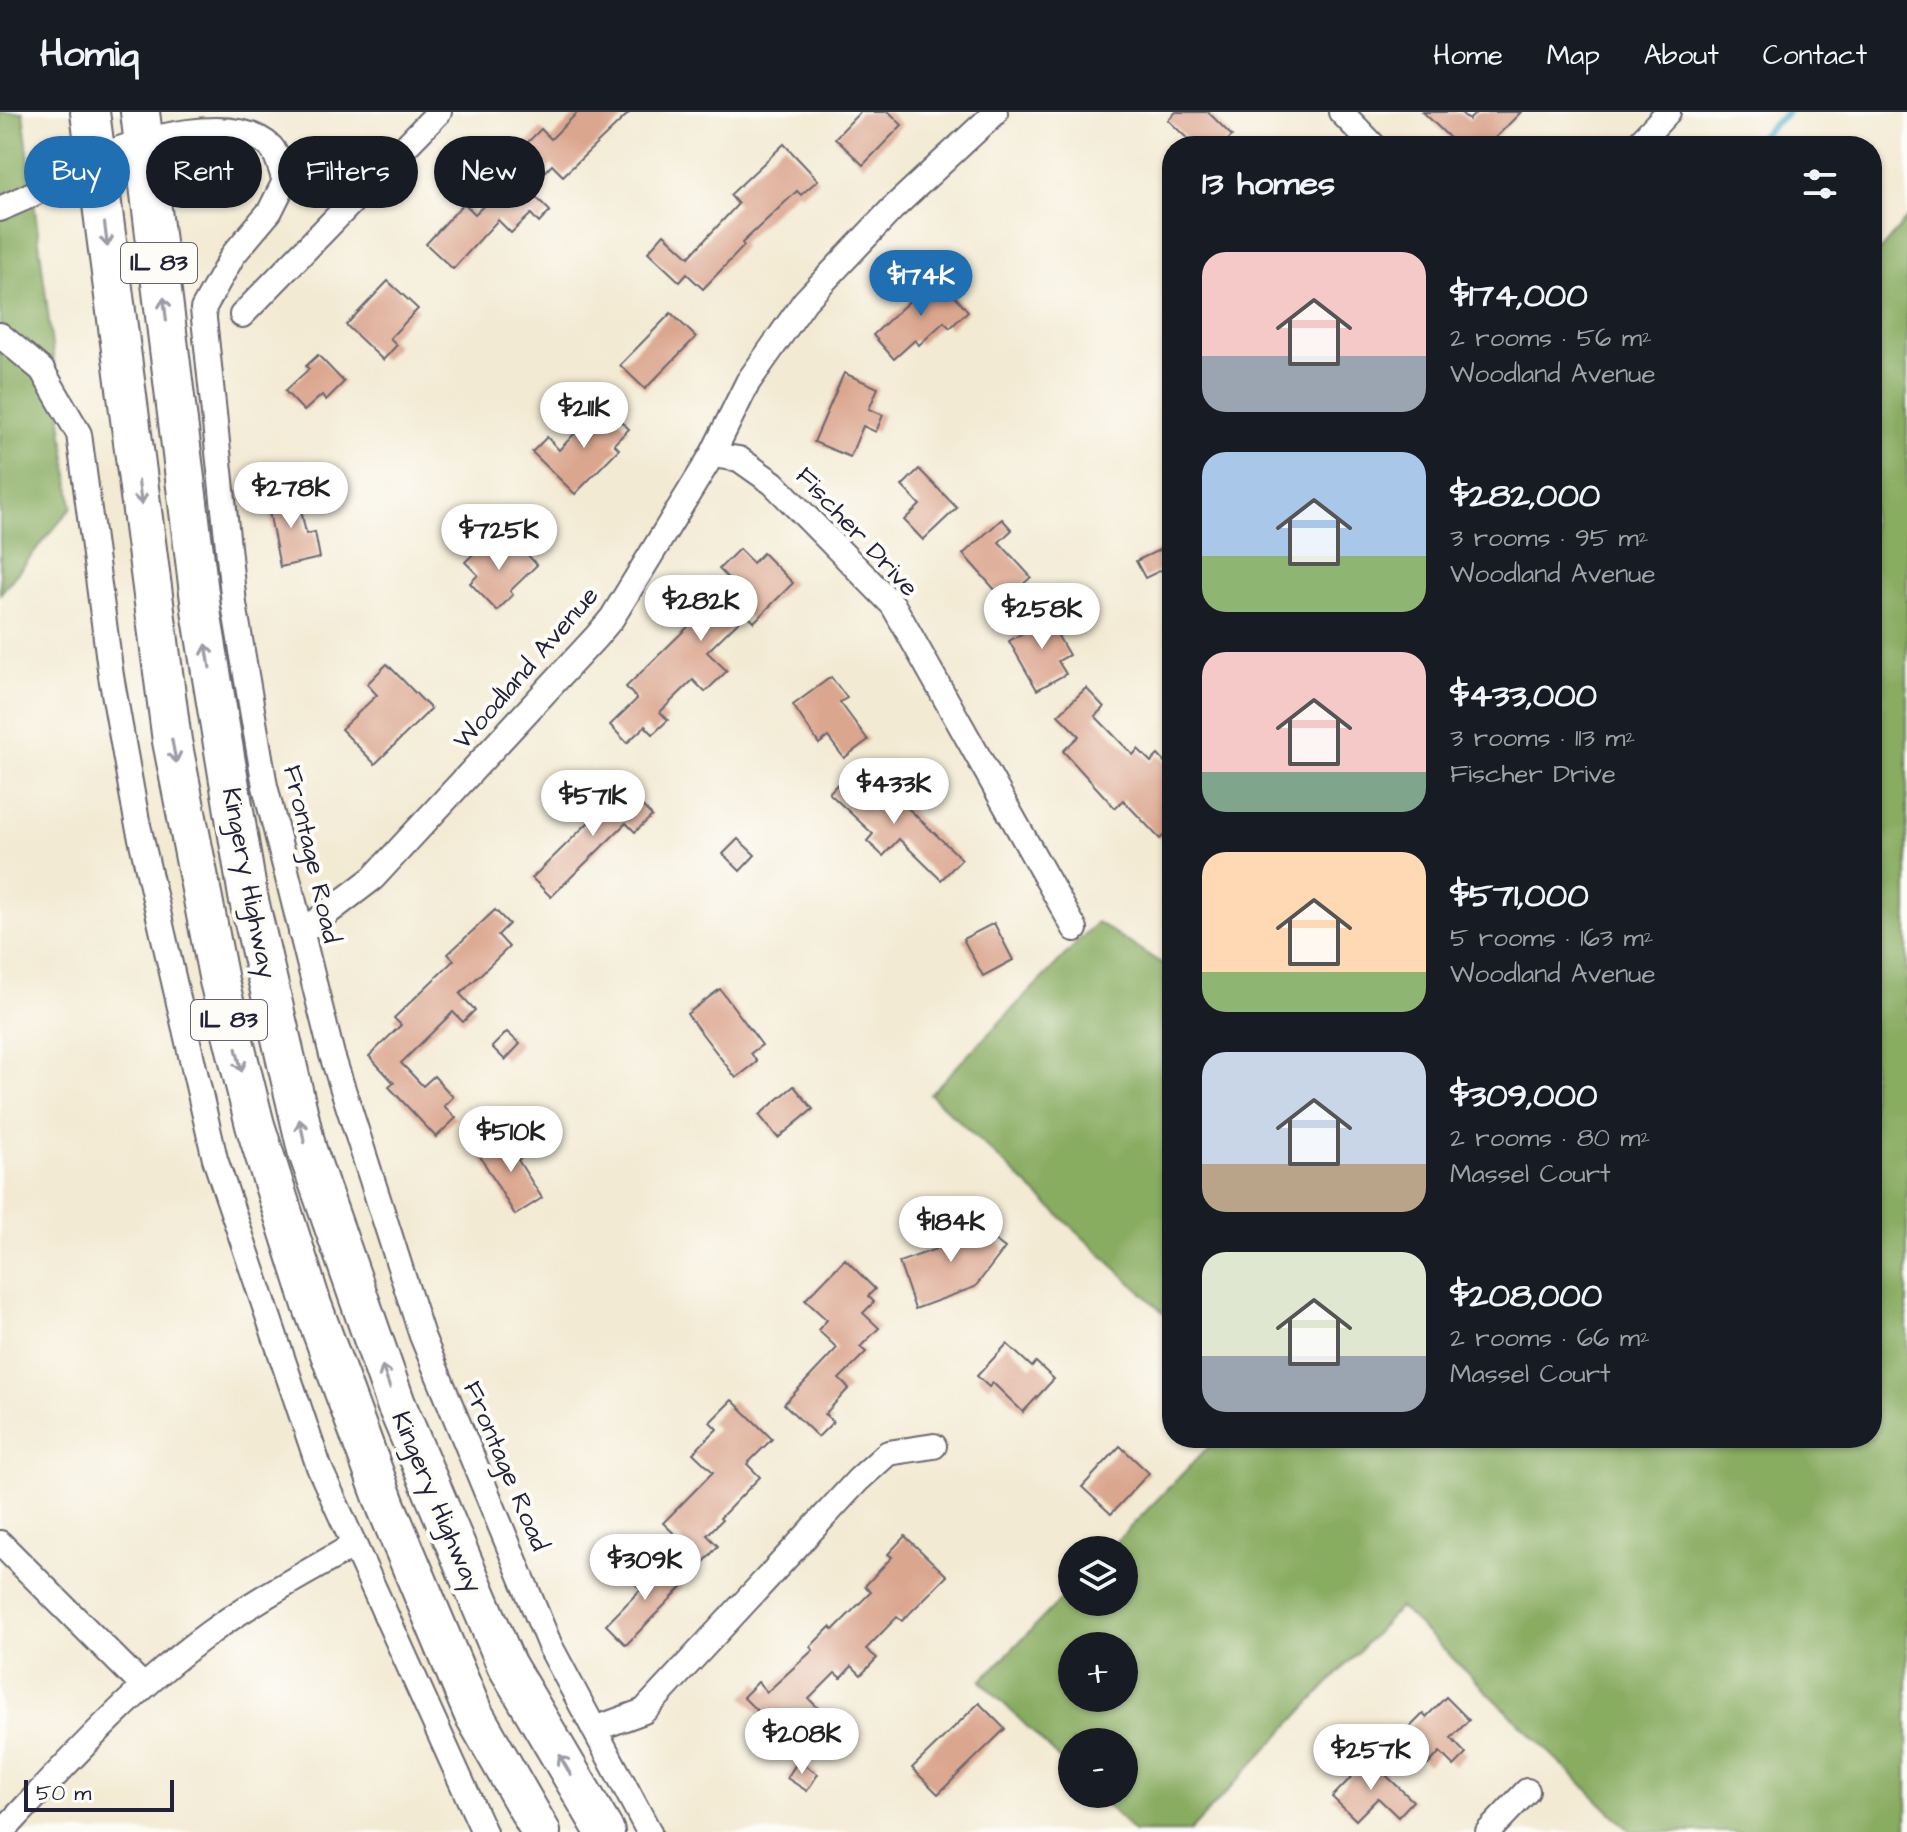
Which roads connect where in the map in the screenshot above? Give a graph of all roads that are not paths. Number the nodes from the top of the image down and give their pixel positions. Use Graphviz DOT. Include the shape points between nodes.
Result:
graph roads {
  1 [pos="90,112"];
  2 [pos="439,112"];
  3 [pos="1341,112"];
  4 [pos="1668,112"];
  5 [pos="995,113"];
  6 [pos="142,126"];
  7 [pos="93,136"];
  8 [pos="1364,136"];
  9 [pos="1645,136"];
  10 [pos="24,198"];
  11 [pos="103,208"];
  12 [pos="0,209"];
  13 [pos="242,315"];
  14 [pos="0,335"];
  15 [pos="712,455"];
  16 [pos="1075,929"];
  17 [pos="301,933"];
  18 [pos="934,1446"];
  19 [pos="0,1543"];
  20 [pos="354,1545"];
  21 [pos="143,1686"];
  22 [pos="595,1729"];
  23 [pos="1527,1791"];
  24 [pos="2,1832"];
  25 [pos="484,1832"];
  26 [pos="541,1832"];
  27 [pos="605,1832"];
  28 [pos="649,1832"];
  29 [pos="1488,1832"];
  1 -- 7 [label="highway, Kingery Highway / IL 83"];
  2 -- 13 [label="street"];
  3 -- 8 [label="street"];
  4 -- 9 [label="street"];
  5 -- 15 [label="street, Woodland Avenue" via="892,209 805,301 748,382"];
  6 -- 17 [label="street, Frontage Road" via="236,128 256,135 272,148 285,181 203,309 234,604 265,786"];
  27 -- 6 [label="highway, Kingery Highway / IL 83, one-way" via="506,1664 396,1404 307,1150 248,896 202,617"];
  10 -- 12 [label="street, Frontage Road"];
  11 -- 26 [label="highway, Kingery Highway / IL 83, one-way" via="172,741 219,981 255,1125 312,1305 386,1506 473,1713"];
  14 -- 20 [label="street" via="42,370 79,434 111,676 137,821 215,1159 319,1467"];
  15 -- 16 [label="street, Fischer Drive" via="739,459 773,483 893,605"];
  15 -- 17 [label="street, Woodland Avenue" via="596,637 373,878"];
  17 -- 22 [label="street, Frontage Road" via="332,1055 422,1336 550,1646"];
  18 -- 22 [label="street" via="888,1453 644,1711"];
  19 -- 21 [label="street"];
  20 -- 21 [label="street" via="211,1632"];
  20 -- 25 [label="street"];
  21 -- 24 [label="street"];
  22 -- 28 [label="street, Frontage Road"];
  23 -- 29 [label="street"];
}
